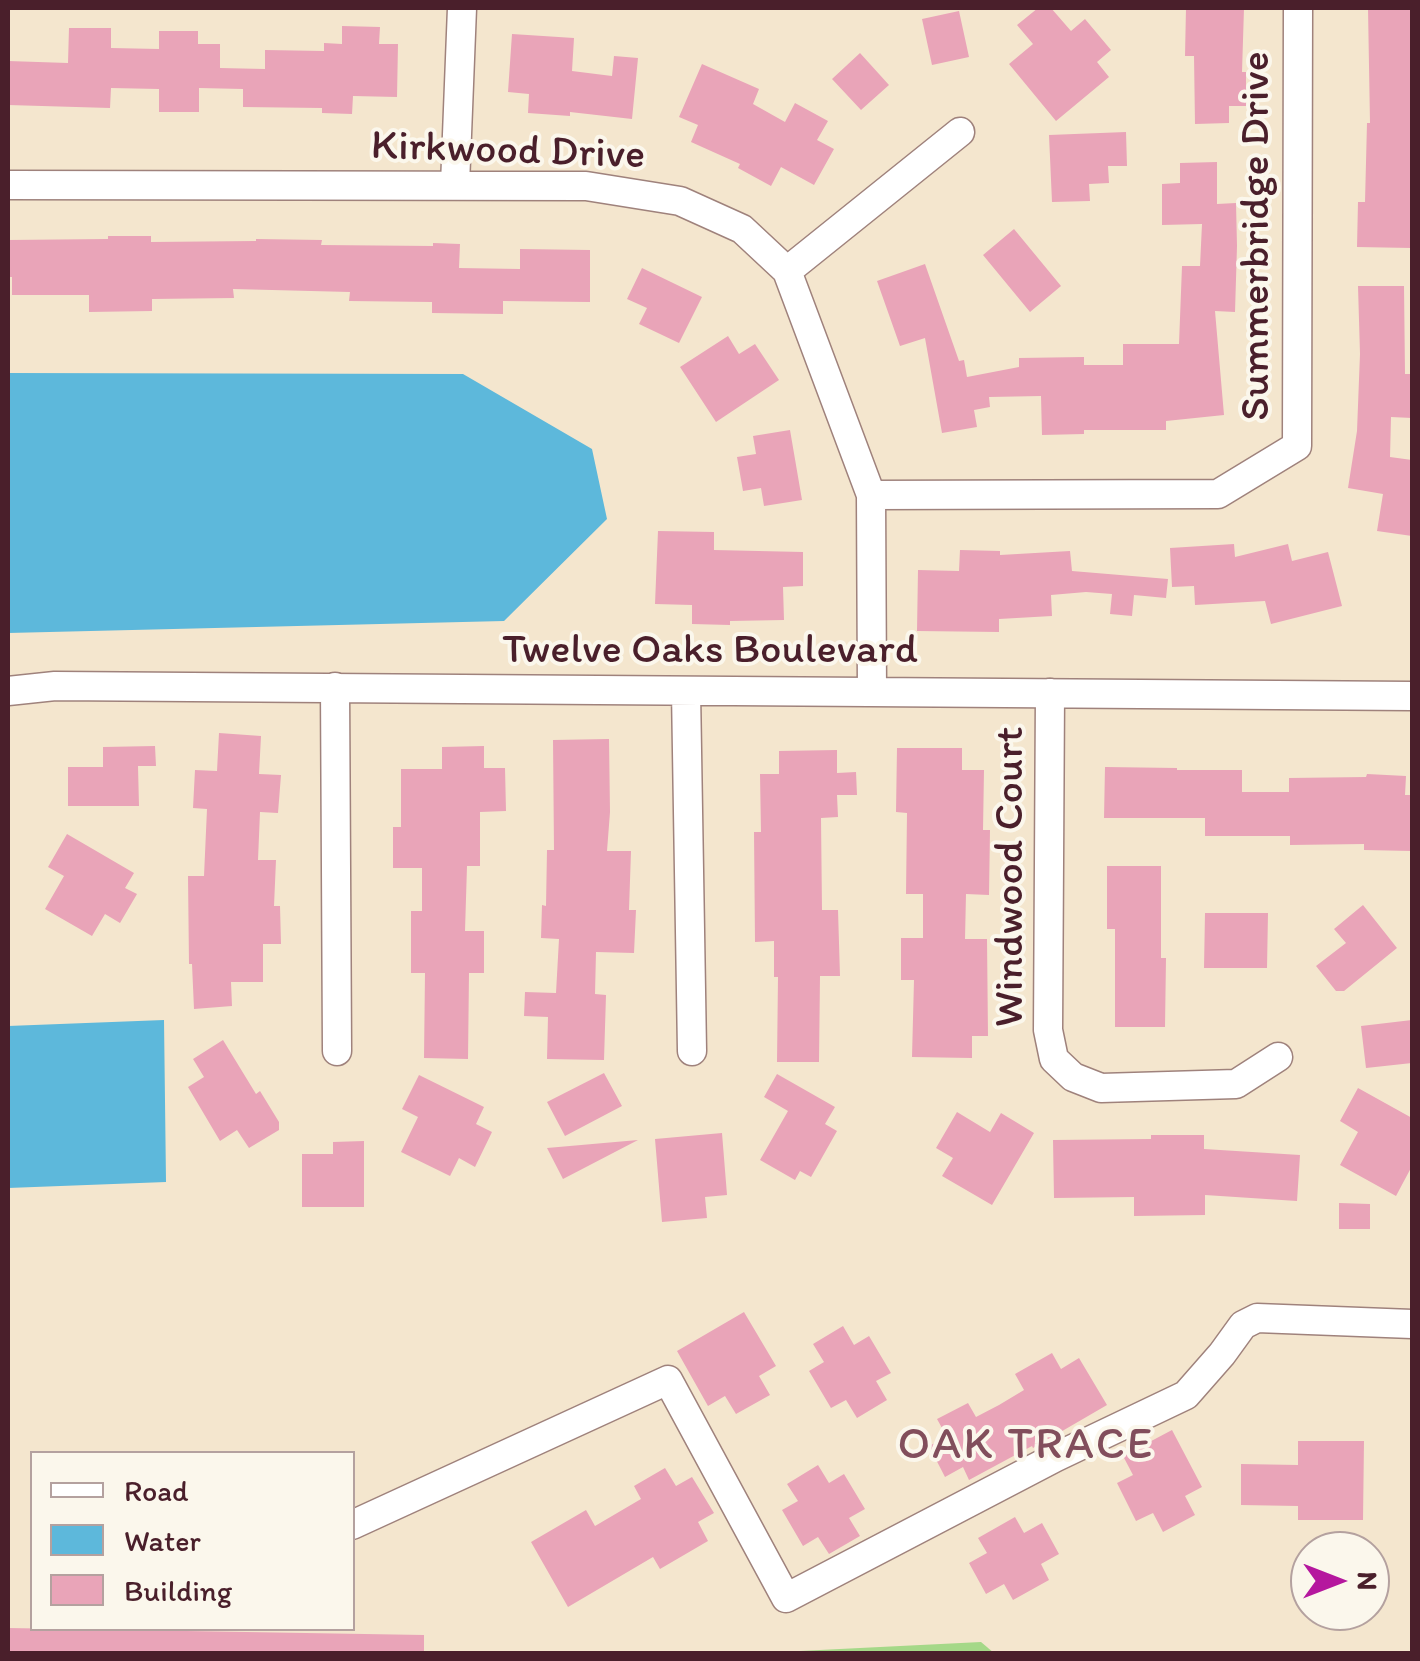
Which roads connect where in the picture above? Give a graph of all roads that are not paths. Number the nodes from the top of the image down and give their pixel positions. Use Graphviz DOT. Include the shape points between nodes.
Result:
graph roads {
  1 [pos="462,8"];
  2 [pos="1298,8"];
  3 [pos="960,132"];
  4 [pos="8,185"];
  5 [pos="455,185"];
  6 [pos="786,271"];
  7 [pos="871,495"];
  8 [pos="335,688"];
  9 [pos="686,690"];
  10 [pos="8,691"];
  11 [pos="872,692"];
  12 [pos="1050,693"];
  13 [pos="1412,696"];
  14 [pos="337,1050"];
  15 [pos="692,1051"];
  16 [pos="1278,1058"];
  17 [pos="1412,1324"];
  18 [pos="355,1523"];
  1 -- 5 [label="street"];
  2 -- 7 [label="street, Summerbridge Drive" via="1296,446 1218,494"];
  3 -- 6 [label="street"];
  4 -- 5 [label="street, Kirkwood Drive"];
  5 -- 6 [label="street, Kirkwood Drive" via="586,186 680,201 742,229"];
  6 -- 7 [label="street, Kirkwood Drive"];
  7 -- 11 [label="street, Kirkwood Drive"];
  8 -- 9 [label="street, Twelve Oaks Boulevard"];
  8 -- 10 [label="street, Twelve Oaks Boulevard"];
  8 -- 14 [label="street"];
  9 -- 11 [label="street, Twelve Oaks Boulevard"];
  9 -- 15 [label="street"];
  11 -- 12 [label="street, Twelve Oaks Boulevard"];
  12 -- 13 [label="street, Twelve Oaks Boulevard"];
  12 -- 16 [label="street, Windwood Court" via="1048,1030 1054,1059 1073,1077 1101,1088 1236,1084"];
  17 -- 18 [label="street" via="1257,1318 1243,1325 1186,1396 786,1598 668,1380"];
}
